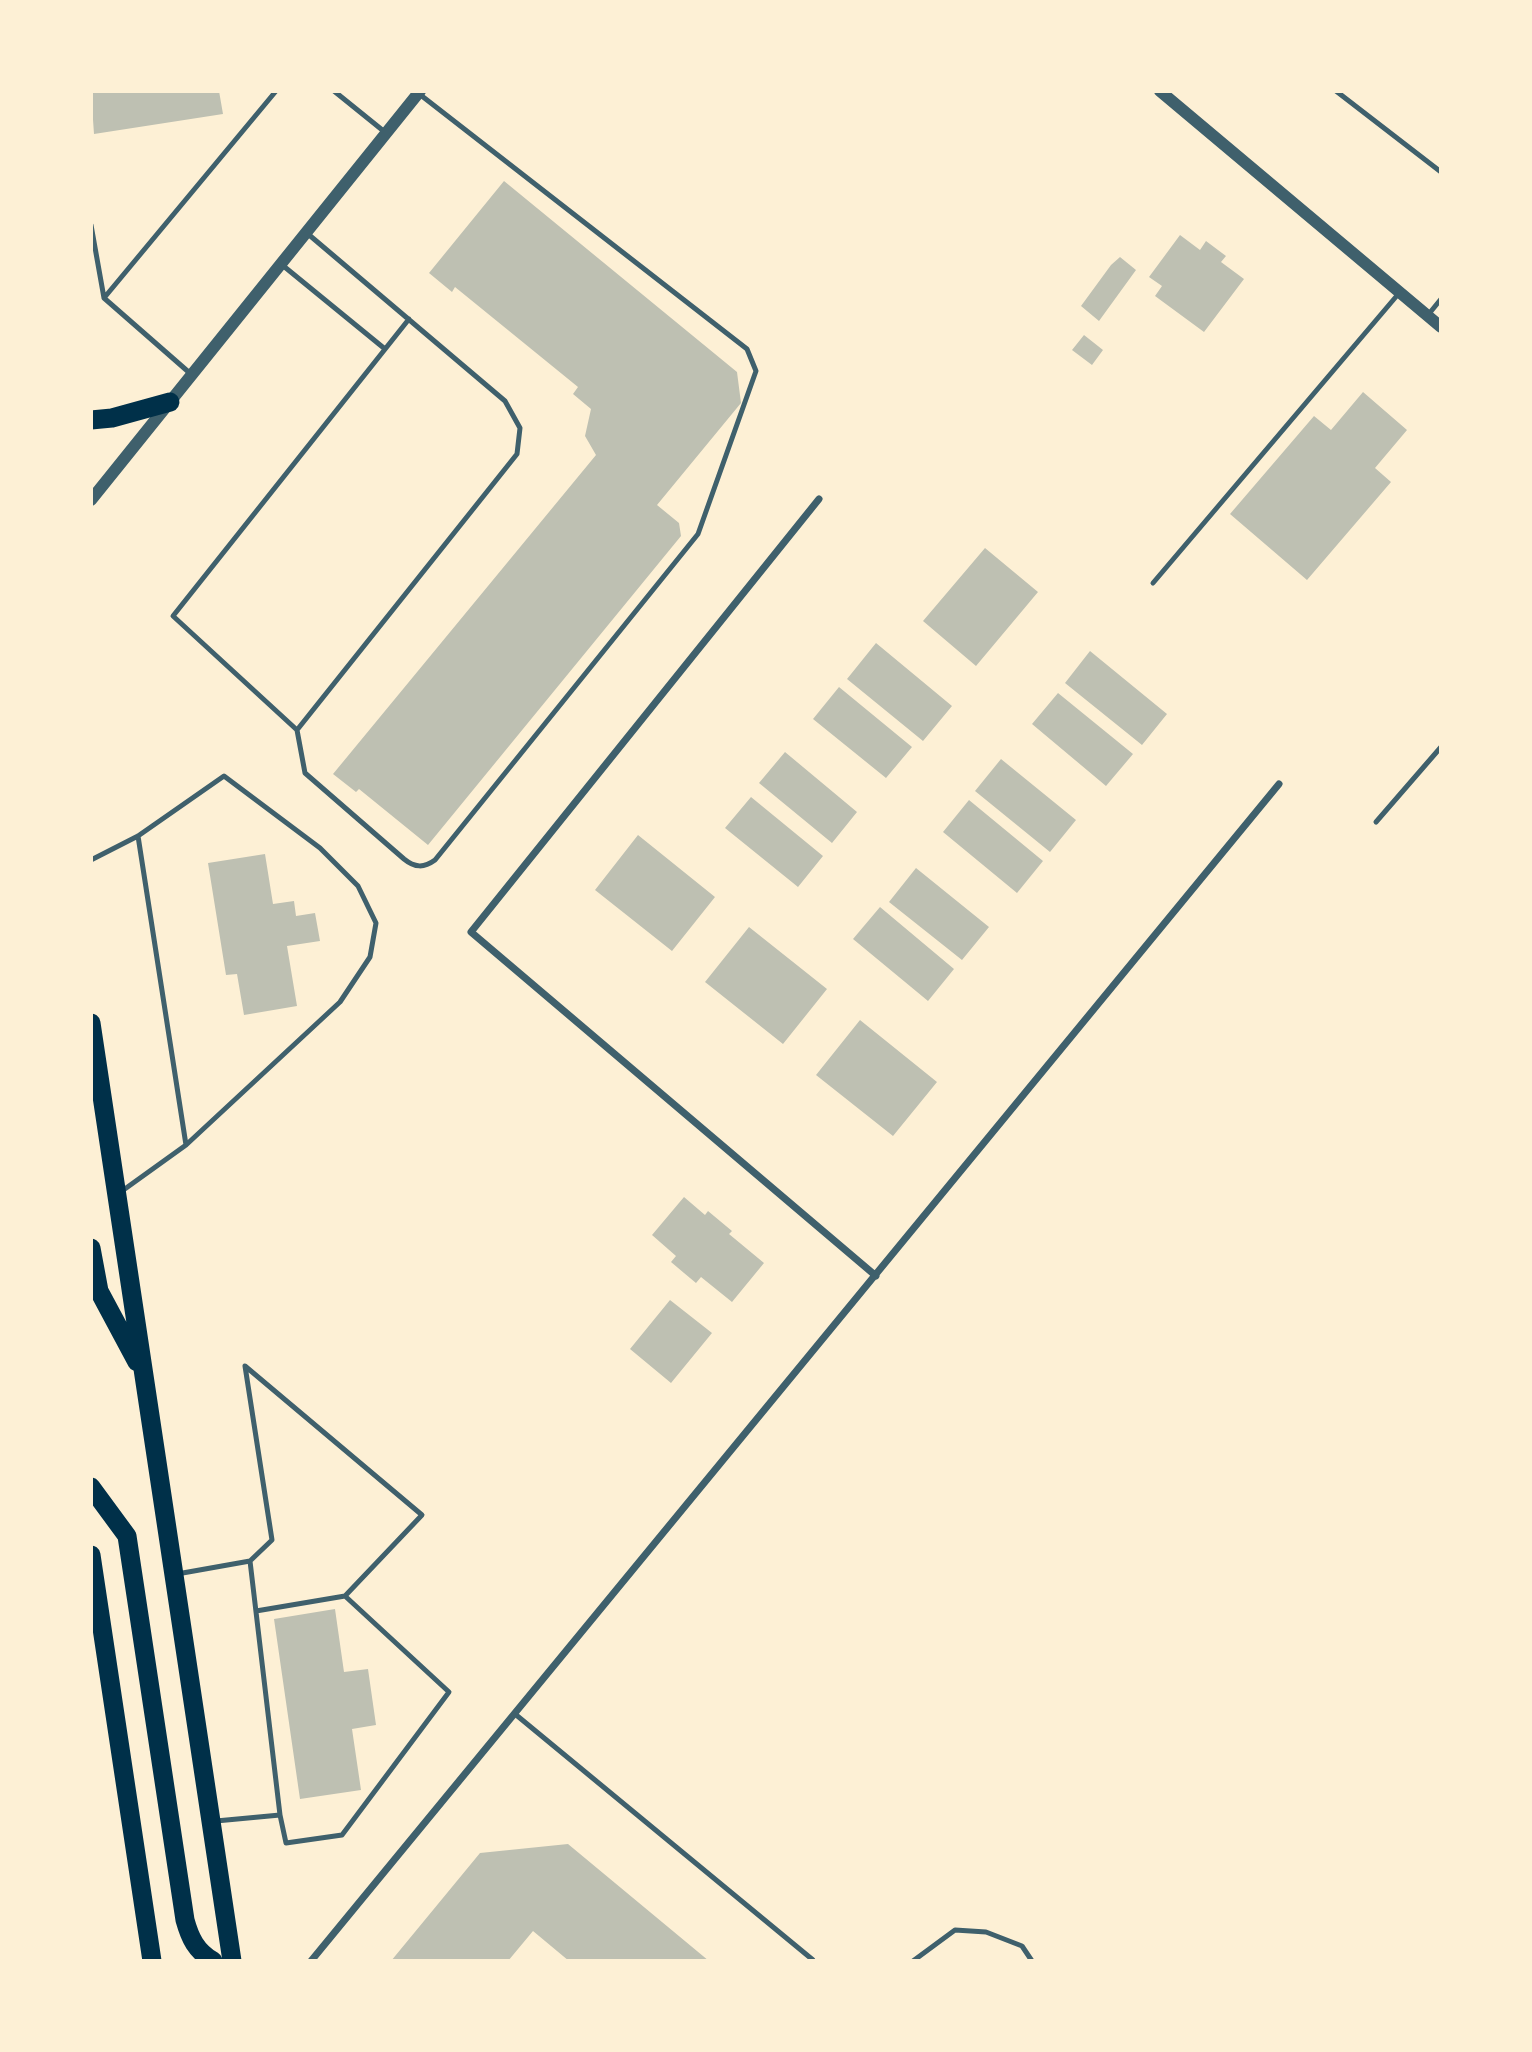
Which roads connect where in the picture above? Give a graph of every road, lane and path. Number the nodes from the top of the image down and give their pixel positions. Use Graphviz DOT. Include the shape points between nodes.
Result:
graph roads {
  1 [pos="276,91"];
  2 [pos="334,91"];
  3 [pos="1160,91"];
  4 [pos="1336,91"];
  5 [pos="419,92"];
  6 [pos="386,133"];
  7 [pos="1441,172"];
  8 [pos="91,225"];
  9 [pos="306,232"];
  10 [pos="281,264"];
  11 [pos="1400,292"];
  12 [pos="104,298"];
  13 [pos="1441,299"];
  14 [pos="1428,316"];
  15 [pos="409,319"];
  16 [pos="1441,327"];
  17 [pos="385,349"];
  18 [pos="192,375"];
  19 [pos="170,402"];
  20 [pos="91,420"];
  21 [pos="819,499"];
  22 [pos="91,500"];
  23 [pos="1153,583"];
  24 [pos="297,730"];
  25 [pos="1441,747"];
  26 [pos="1279,784"];
  27 [pos="1376,822"];
  28 [pos="138,836"];
  29 [pos="91,860"];
  30 [pos="91,1023"];
  31 [pos="186,1145"];
  32 [pos="116,1194"];
  33 [pos="91,1248"];
  34 [pos="876,1276"];
  35 [pos="144,1375"];
  36 [pos="91,1487"];
  37 [pos="91,1555"];
  38 [pos="250,1561"];
  39 [pos="173,1575"];
  40 [pos="345,1596"];
  41 [pos="256,1611"];
  42 [pos="515,1714"];
  43 [pos="280,1815"];
  44 [pos="210,1821"];
  45 [pos="813,1960"];
  46 [pos="152,1961"];
  47 [pos="214,1961"];
  48 [pos="232,1961"];
  49 [pos="311,1961"];
  50 [pos="821,1961"];
  51 [pos="913,1961"];
  52 [pos="1032,1961"];
  1 -- 12 [label="lane"];
  2 -- 6 [label="lane"];
  3 -- 11 [label="street"];
  4 -- 7 [label="lane"];
  5 -- 6 [label="street"];
  5 -- 24 [label="lane" via="747,349 756,371 698,534 435,860 421,867 412,865 305,773"];
  6 -- 9 [label="street"];
  8 -- 12 [label="lane"];
  9 -- 10 [label="street"];
  9 -- 15 [label="lane"];
  10 -- 17 [label="lane"];
  10 -- 18 [label="street"];
  11 -- 14 [label="street"];
  11 -- 23 [label="lane"];
  12 -- 18 [label="lane"];
  13 -- 14 [label="lane"];
  14 -- 16 [label="street"];
  15 -- 17 [label="lane"];
  15 -- 24 [label="lane" via="505,401 520,428 517,454"];
  17 -- 24 [label="lane" via="173,615"];
  18 -- 19 [label="street"];
  19 -- 20 [label="highway"];
  19 -- 22 [label="street"];
  21 -- 34 [label="street" via="471,932"];
  25 -- 27 [label="lane"];
  26 -- 34 [label="street"];
  28 -- 29 [label="lane"];
  28 -- 31 [label="lane"];
  28 -- 31 [label="lane" via="224,776 320,848 358,886 376,923 370,957 340,1002"];
  30 -- 32 [label="highway"];
  31 -- 32 [label="lane"];
  32 -- 35 [label="highway"];
  33 -- 35 [label="highway" via="99,1291"];
  34 -- 42 [label="street"];
  35 -- 39 [label="highway"];
  36 -- 47 [label="highway" via="127,1536 185,1920 190,1939"];
  37 -- 46 [label="highway"];
  38 -- 39 [label="lane"];
  38 -- 40 [label="lane" via="272,1540 245,1366 422,1515"];
  38 -- 41 [label="lane"];
  39 -- 44 [label="highway"];
  40 -- 41 [label="lane"];
  40 -- 43 [label="lane" via="449,1692 342,1835 286,1843"];
  41 -- 43 [label="lane"];
  42 -- 45 [label="lane"];
  42 -- 49 [label="street"];
  43 -- 44 [label="lane"];
  44 -- 48 [label="highway"];
  45 -- 50 [label="lane"];
  51 -- 52 [label="lane" via="955,1930 986,1931 1022,1946"];
}
